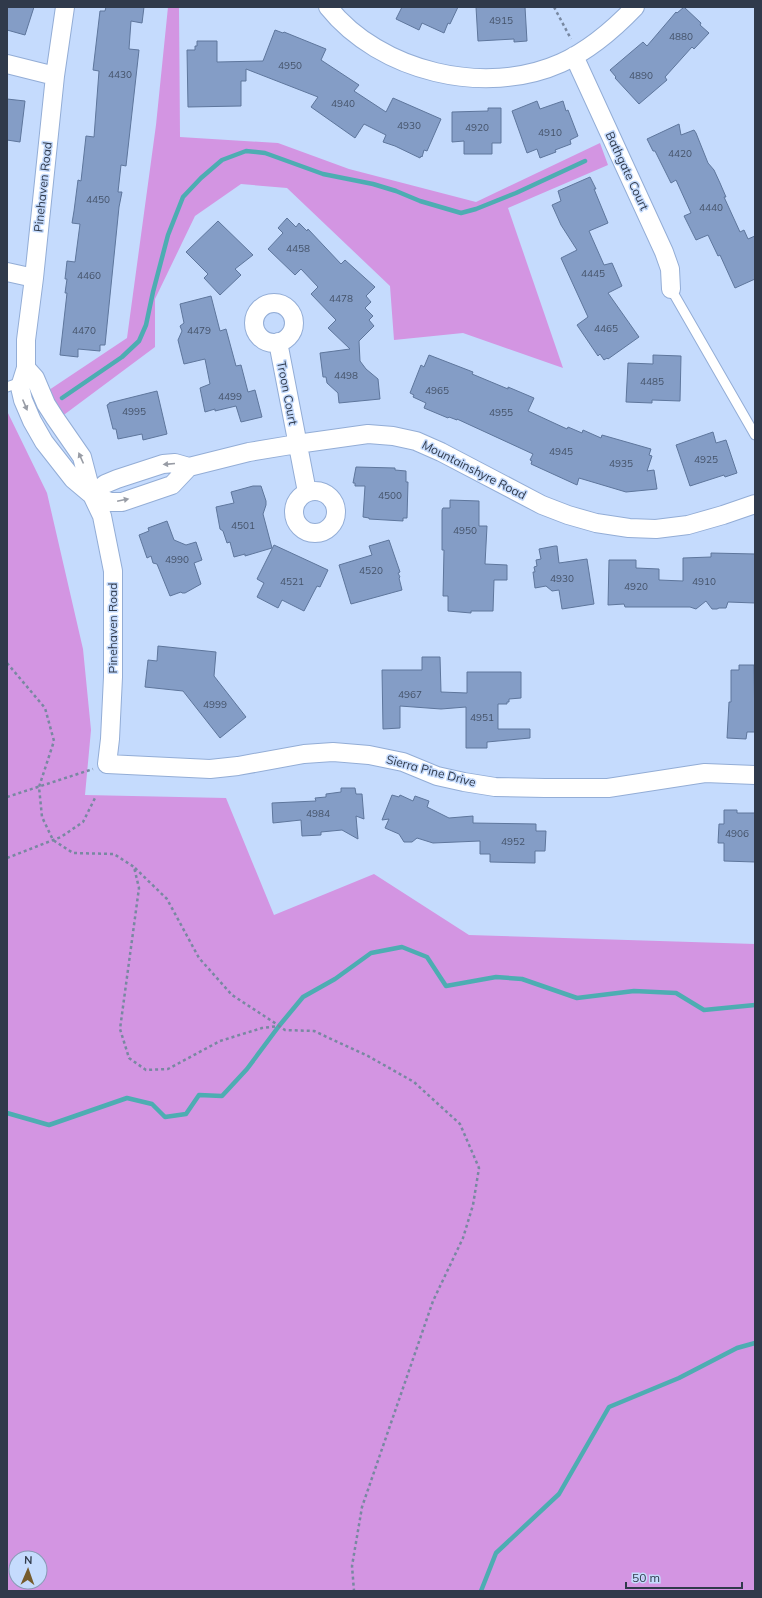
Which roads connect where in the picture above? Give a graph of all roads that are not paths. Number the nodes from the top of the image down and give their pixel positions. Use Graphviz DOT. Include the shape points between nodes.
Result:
graph roads {
  1 [pos="65,7"];
  2 [pos="328,7"];
  3 [pos="635,7"];
  4 [pos="573,48"];
  5 [pos="7,64"];
  6 [pos="55,76"];
  7 [pos="7,272"];
  8 [pos="34,278"];
  9 [pos="671,289"];
  10 [pos="278,342"];
  11 [pos="18,379"];
  12 [pos="755,435"];
  13 [pos="297,444"];
  14 [pos="307,492"];
  15 [pos="92,495"];
  16 [pos="755,504"];
  17 [pos="107,764"];
  18 [pos="755,775"];
  1 -- 6 [label="street, Pinehaven Road"];
  2 -- 4 [label="street" via="364,40 395,58 450,76 508,77 534,72 560,64"];
  3 -- 4 [label="street" via="587,50"];
  4 -- 9 [label="street, Bathgate Court" via="664,252 670,269"];
  5 -- 6 [label="street"];
  6 -- 8 [label="street, Pinehaven Road"];
  7 -- 8 [label="street"];
  8 -- 11 [label="street, Pinehaven Road"];
  9 -- 12 [label="lane"];
  10 -- 13 [label="street, Troon Court"];
  11 -- 15 [label="street, Pinehaven Road" via="35,378 46,404 82,458"];
  13 -- 14 [label="street, Troon Court"];
  13 -- 15 [label="street, Mountainshyre Road" via="223,458 190,468 172,485 122,502 110,502"];
  13 -- 16 [label="street, Mountainshyre Road" via="368,434 416,441 549,508 596,523 629,528 656,529 688,525"];
  15 -- 17 [label="street, Pinehaven Road" via="102,516 113,571 113,677"];
  17 -- 18 [label="street, Sierra Pine Drive" via="210,769 333,752 369,755 403,762 437,776 464,782 494,787 545,788 608,788 705,774"];
}
